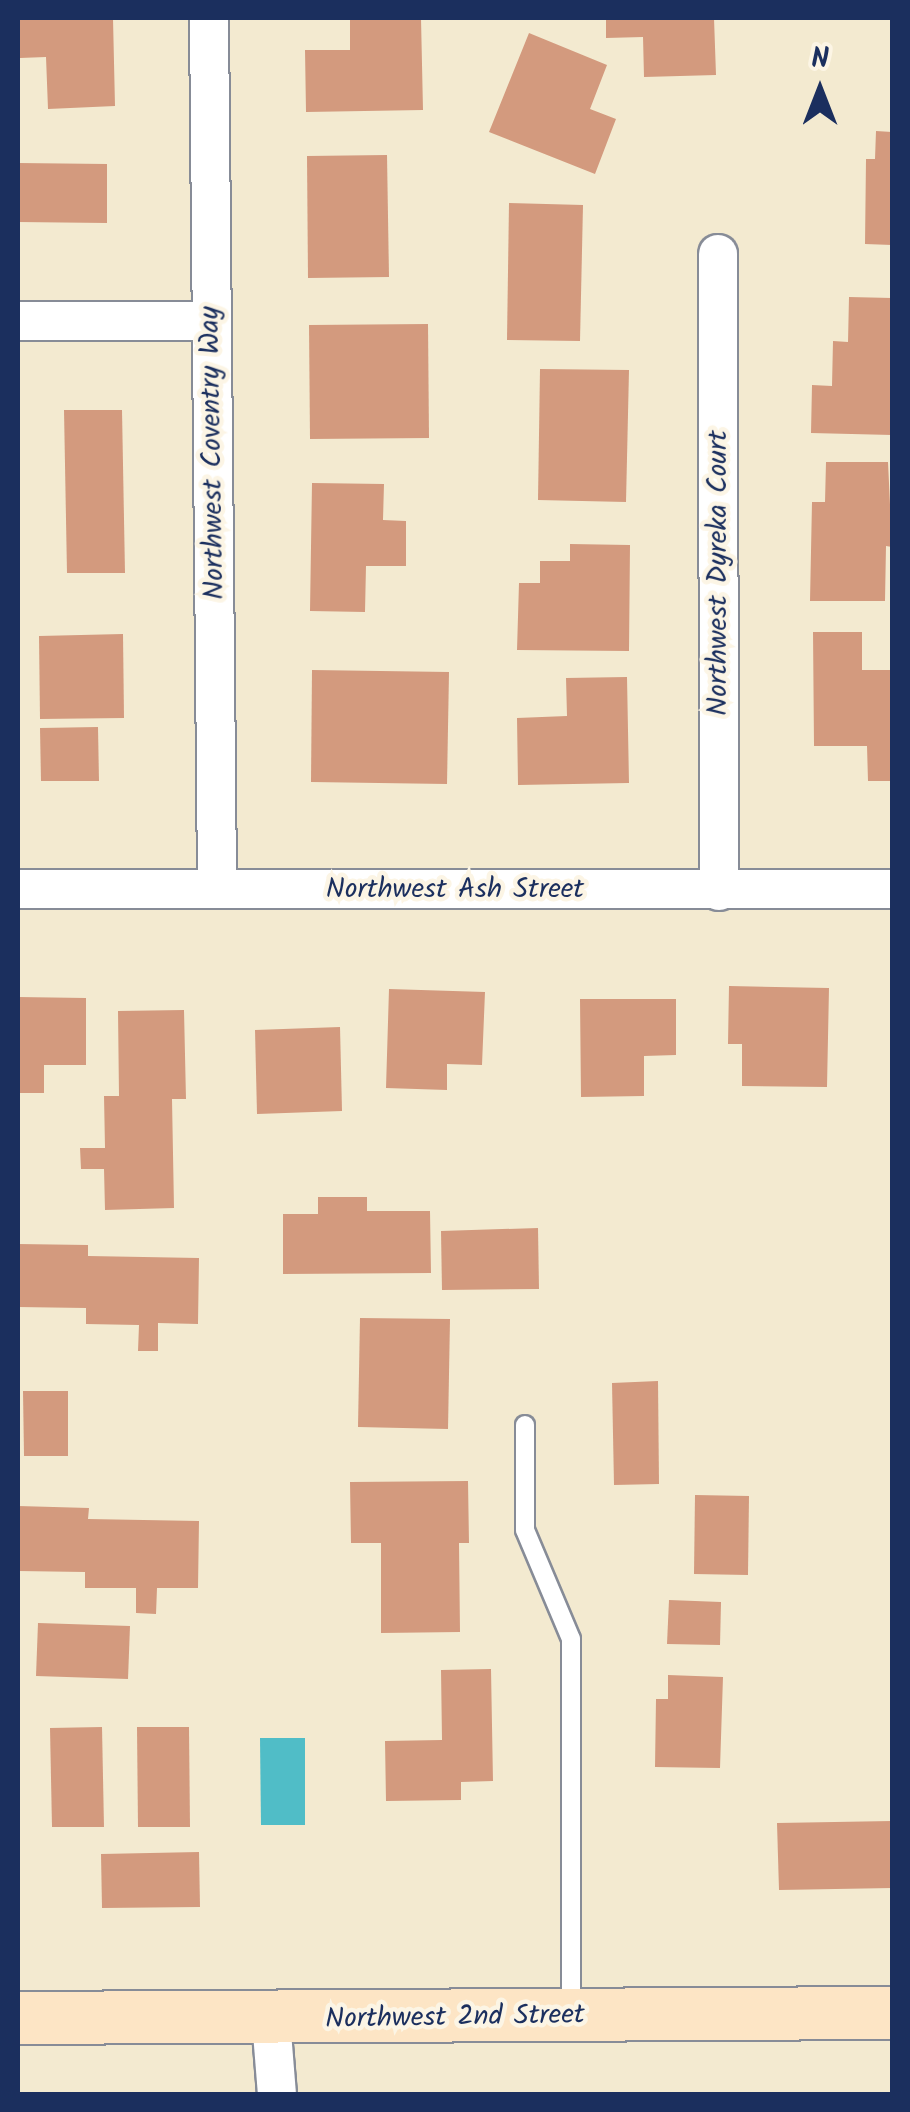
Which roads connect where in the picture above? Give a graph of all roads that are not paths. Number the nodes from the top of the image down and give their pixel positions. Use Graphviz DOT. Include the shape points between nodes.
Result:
graph roads {
  1 [pos="208,18"];
  2 [pos="718,254"];
  3 [pos="18,321"];
  4 [pos="211,321"];
  5 [pos="217,888"];
  6 [pos="18,889"];
  7 [pos="892,889"];
  8 [pos="719,891"];
  9 [pos="524,1426"];
  10 [pos="892,2013"];
  11 [pos="18,2018"];
  12 [pos="571,2018"];
  13 [pos="271,2020"];
  14 [pos="276,2094"];
  1 -- 4 [label="street, Northwest Coventry Way"];
  2 -- 8 [label="street, Northwest Dyreka Court"];
  3 -- 4 [label="street"];
  4 -- 5 [label="street, Northwest Coventry Way"];
  5 -- 6 [label="street, Northwest Ash Street"];
  5 -- 8 [label="street, Northwest Ash Street"];
  7 -- 8 [label="street, Northwest Ash Street"];
  9 -- 12 [label="lane" via="525,1530 571,1639"];
  10 -- 12 [label="main road, Northwest 2nd Street"];
  11 -- 13 [label="main road, Northwest 2nd Street"];
  12 -- 13 [label="main road, Northwest 2nd Street"];
  13 -- 14 [label="street"];
}
